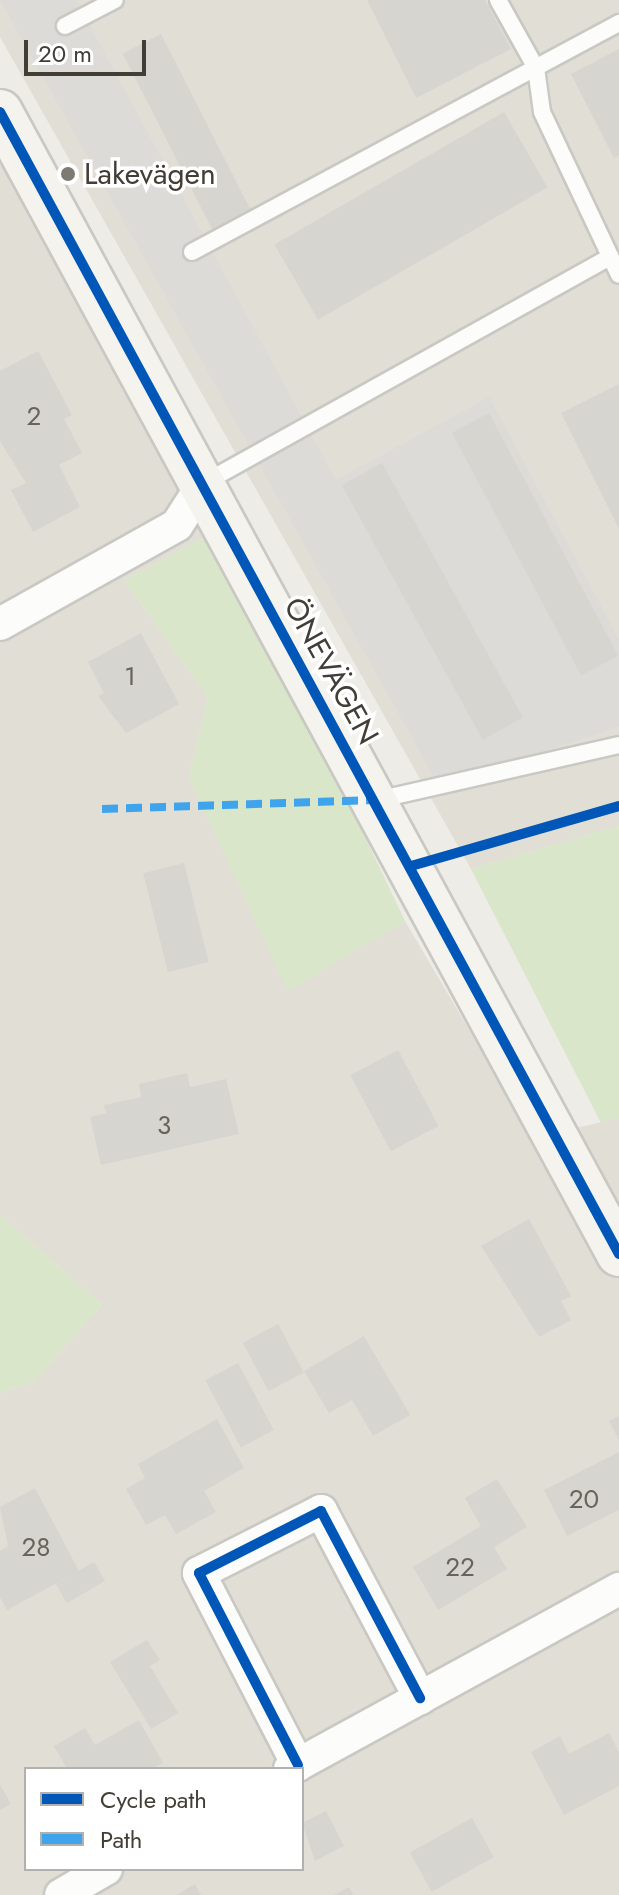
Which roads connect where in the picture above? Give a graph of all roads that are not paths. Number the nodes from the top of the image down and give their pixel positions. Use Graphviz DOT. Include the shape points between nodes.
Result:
graph roads {
  1 [pos="115,0"];
  2 [pos="498,0"];
  3 [pos="619,23"];
  4 [pos="65,26"];
  5 [pos="536,68"];
  6 [pos="0,112"];
  7 [pos="192,252"];
  8 [pos="610,257"];
  9 [pos="619,275"];
  10 [pos="204,483"];
  11 [pos="0,624"];
  12 [pos="619,745"];
  13 [pos="375,800"];
  14 [pos="619,1254"];
  15 [pos="619,1589"];
  16 [pos="420,1698"];
  17 [pos="294,1767"];
  18 [pos="103,1871"];
  19 [pos="61,1895"];
  1 -- 4 [label="lane"];
  2 -- 5 [label="lane"];
  3 -- 5 [label="lane"];
  5 -- 7 [label="lane"];
  5 -- 8 [label="lane" via="542,112"];
  6 -- 10 [label="street, ÖNEVÄGEN"];
  8 -- 9 [label="lane"];
  8 -- 10 [label="lane"];
  10 -- 11 [label="street" via="177,525"];
  10 -- 13 [label="street, ÖNEVÄGEN"];
  12 -- 13 [label="lane"];
  13 -- 14 [label="street, ÖNEVÄGEN"];
  15 -- 16 [label="street"];
  16 -- 17 [label="street"];
  16 -- 17 [label="street" via="321,1511 199,1573"];
  18 -- 19 [label="street"];
}
